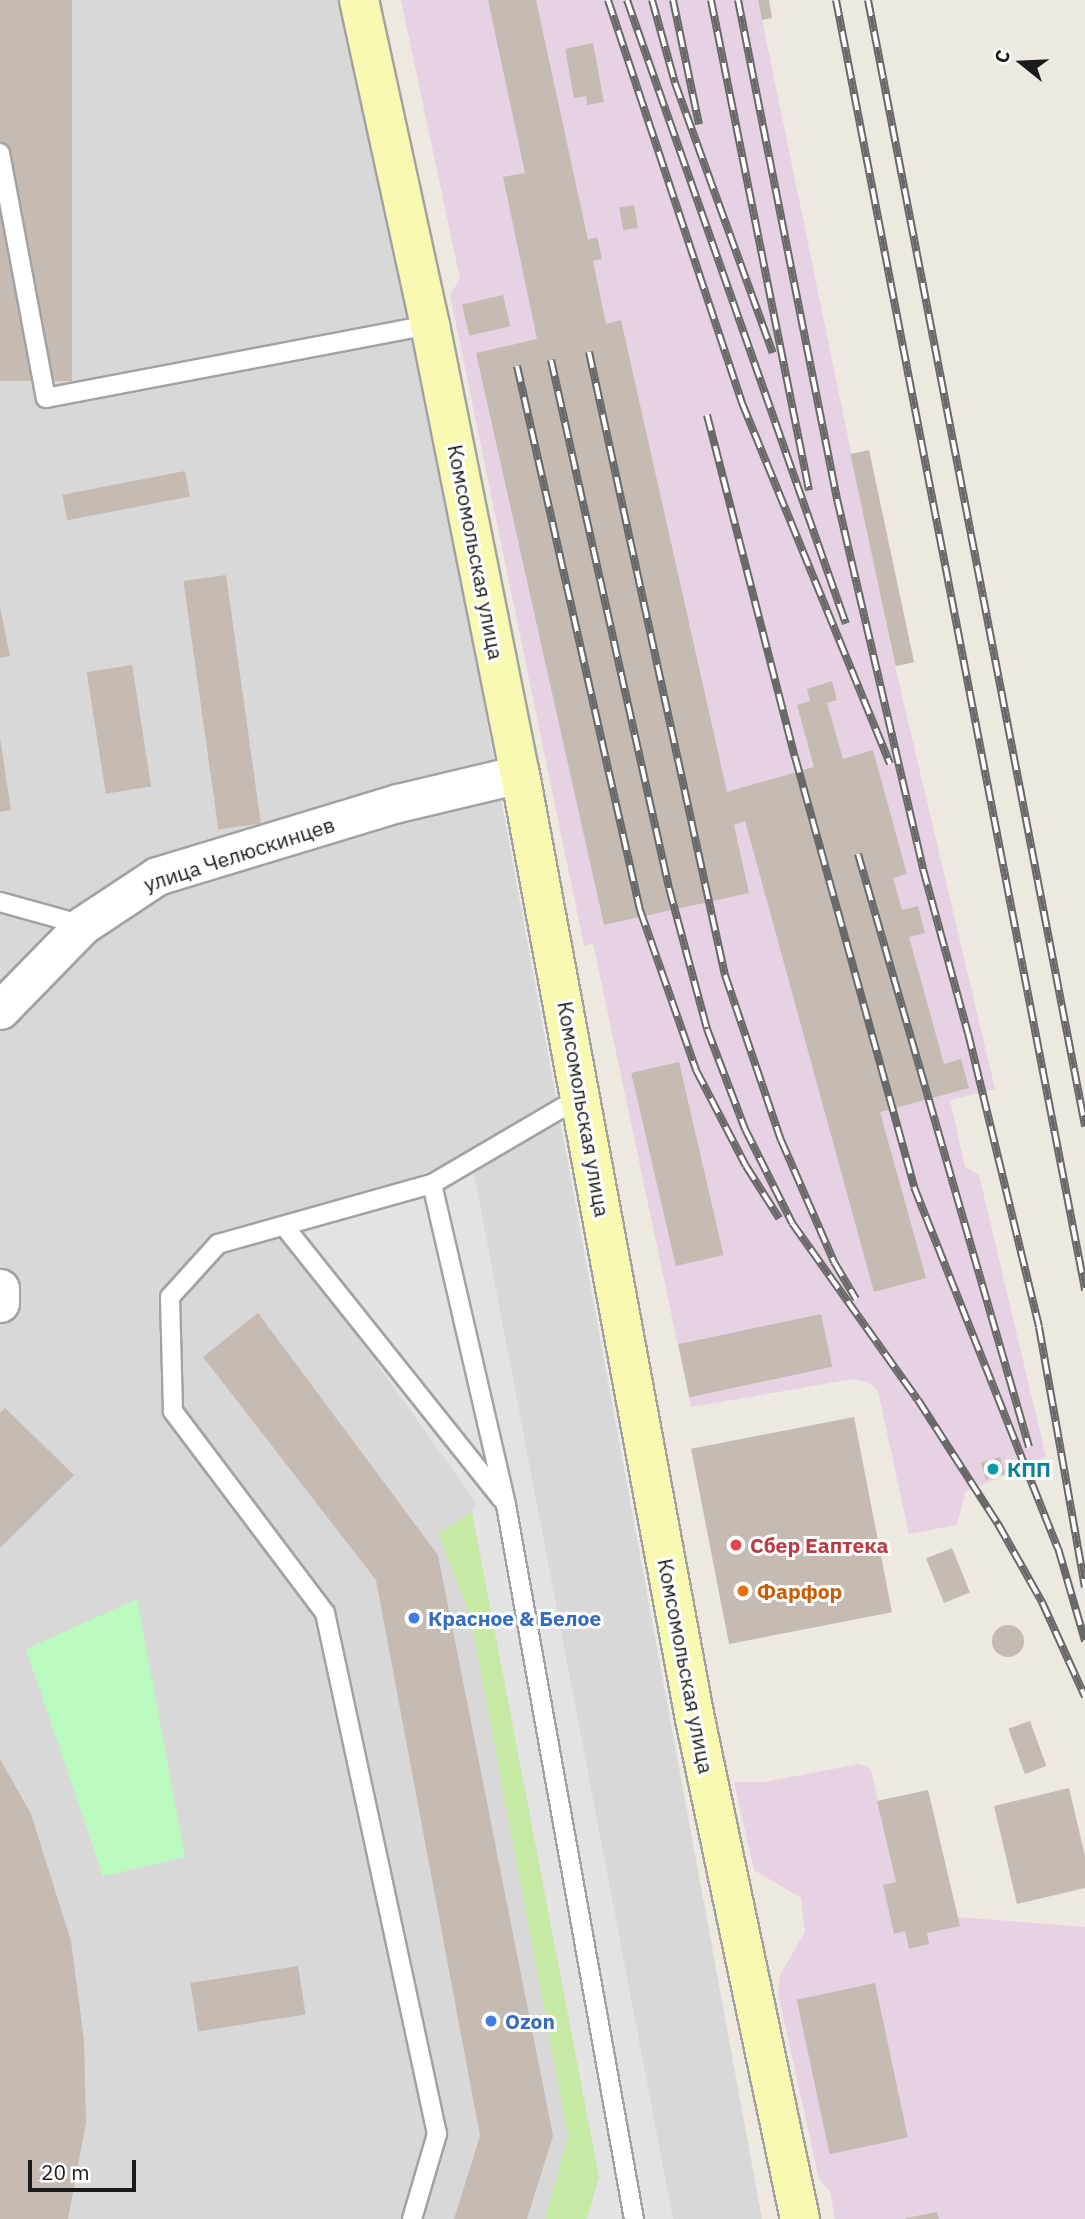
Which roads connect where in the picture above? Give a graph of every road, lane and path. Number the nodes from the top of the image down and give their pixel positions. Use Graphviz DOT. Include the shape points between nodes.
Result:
graph roads {
  1 [pos="359,0"];
  2 [pos="0,153"];
  3 [pos="430,325"];
  4 [pos="520,774"];
  5 [pos="0,902"];
  6 [pos="83,925"];
  7 [pos="0,1010"];
  8 [pos="582,1096"];
  9 [pos="432,1184"];
  10 [pos="284,1226"];
  11 [pos="0,1287"];
  12 [pos="0,1303"];
  13 [pos="506,1505"];
  14 [pos="634,2218"];
  15 [pos="412,2219"];
  16 [pos="800,2219"];
  1 -- 3 [label="main road, Комсомольская улица"];
  2 -- 3 [label="lane" via="46,398"];
  3 -- 4 [label="main road, Комсомольская улица"];
  4 -- 6 [label="street, улица Челюскинцев" via="398,803 156,876"];
  4 -- 8 [label="main road, Комсомольская улица"];
  5 -- 6 [label="lane"];
  6 -- 7 [label="street, улица Челюскинцев"];
  8 -- 9 [label="lane"];
  8 -- 16 [label="main road, Комсомольская улица" via="695,1719"];
  9 -- 10 [label="lane"];
  9 -- 13 [label="lane"];
  10 -- 13 [label="lane"];
  10 -- 15 [label="lane" via="218,1244 170,1297 173,1411 325,1613 437,2134"];
  11 -- 12 [label="street"];
  13 -- 14 [label="lane"];
}
